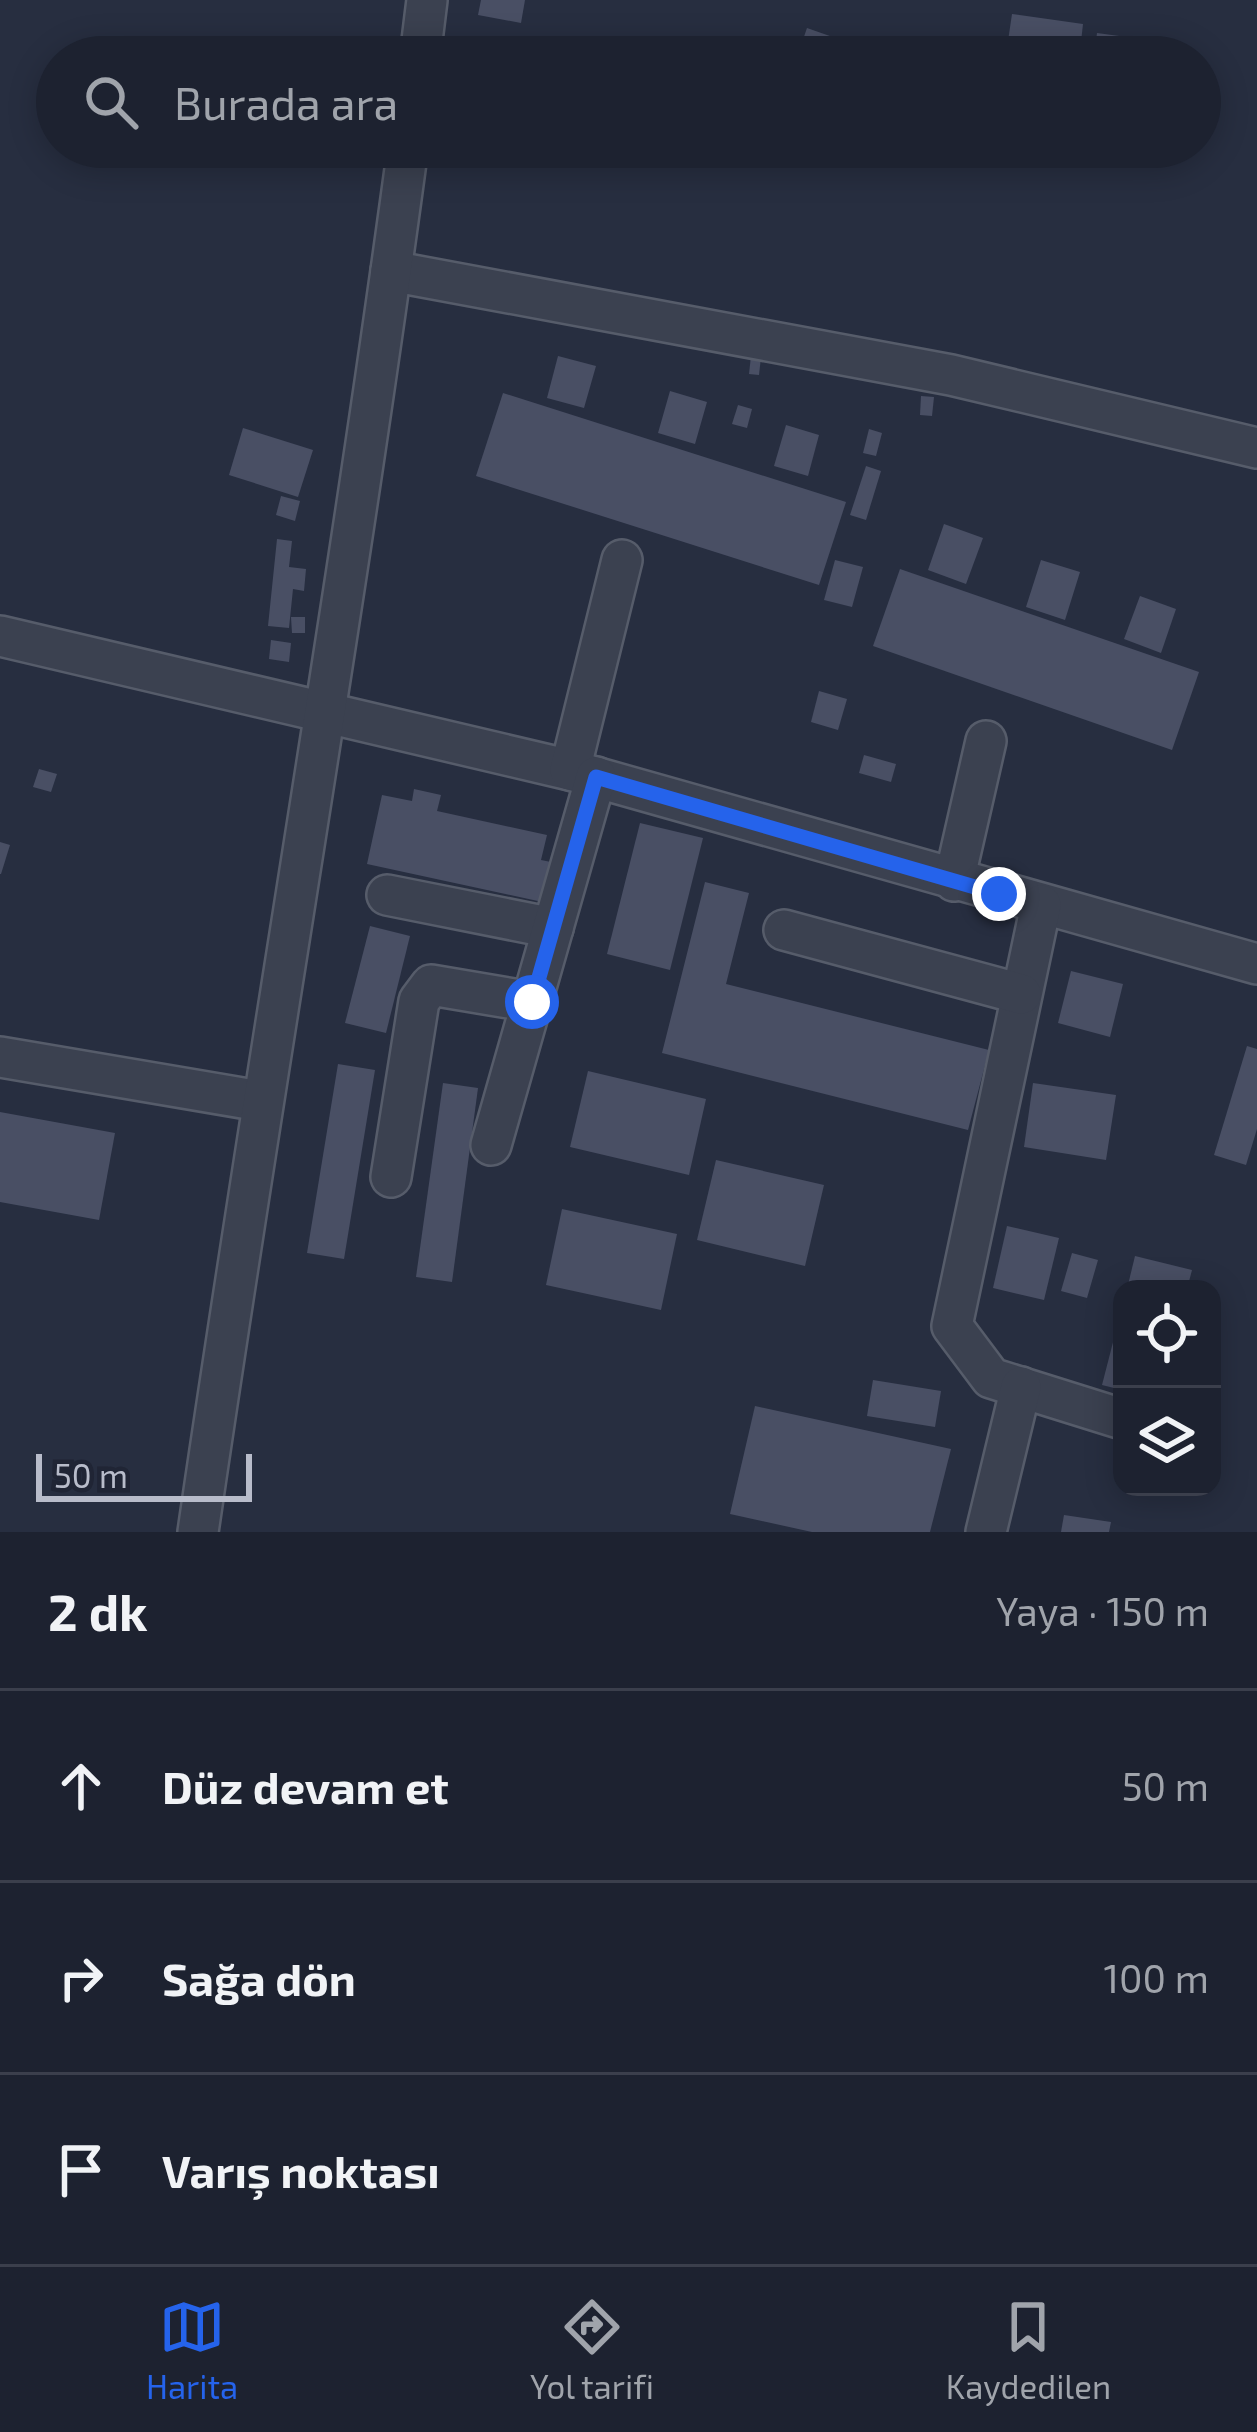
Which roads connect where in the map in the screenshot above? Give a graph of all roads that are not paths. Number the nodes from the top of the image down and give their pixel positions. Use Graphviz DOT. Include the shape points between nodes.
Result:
graph roads {
  1 [pos="428,0"];
  2 [pos="423,36"];
  3 [pos="405,168"];
  4 [pos="391,271"];
  5 [pos="1257,448"];
  6 [pos="622,560"];
  7 [pos="0,636"];
  8 [pos="326,715"];
  9 [pos="986,741"];
  10 [pos="583,774"];
  11 [pos="954,881"];
  12 [pos="387,895"];
  13 [pos="1041,905"];
  14 [pos="553,928"];
  15 [pos="784,930"];
  16 [pos="1257,964"];
  17 [pos="1021,994"];
  18 [pos="532,1002"];
  19 [pos="0,1057"];
  20 [pos="260,1101"];
  21 [pos="491,1145"];
  22 [pos="391,1177"];
  23 [pos="1021,1388"];
  24 [pos="1113,1416"];
  25 [pos="198,1532"];
  26 [pos="986,1532"];
  1 -- 2 [label="lane"];
  3 -- 4 [label="lane"];
  4 -- 5 [label="lane" via="951,376"];
  4 -- 8 [label="lane"];
  6 -- 10 [label="lane"];
  7 -- 8 [label="lane"];
  8 -- 10 [label="lane"];
  8 -- 20 [label="lane"];
  9 -- 11 [label="lane"];
  10 -- 11 [label="lane"];
  10 -- 14 [label="lane"];
  11 -- 13 [label="lane"];
  12 -- 14 [label="lane"];
  13 -- 16 [label="lane"];
  13 -- 17 [label="lane"];
  14 -- 18 [label="lane"];
  15 -- 17 [label="lane"];
  17 -- 23 [label="lane" via="952,1326 991,1378"];
  18 -- 21 [label="lane"];
  18 -- 22 [label="lane" via="431,985 419,1001"];
  19 -- 20 [label="lane"];
  20 -- 25 [label="lane"];
  23 -- 24 [label="lane"];
  23 -- 26 [label="lane"];
}
